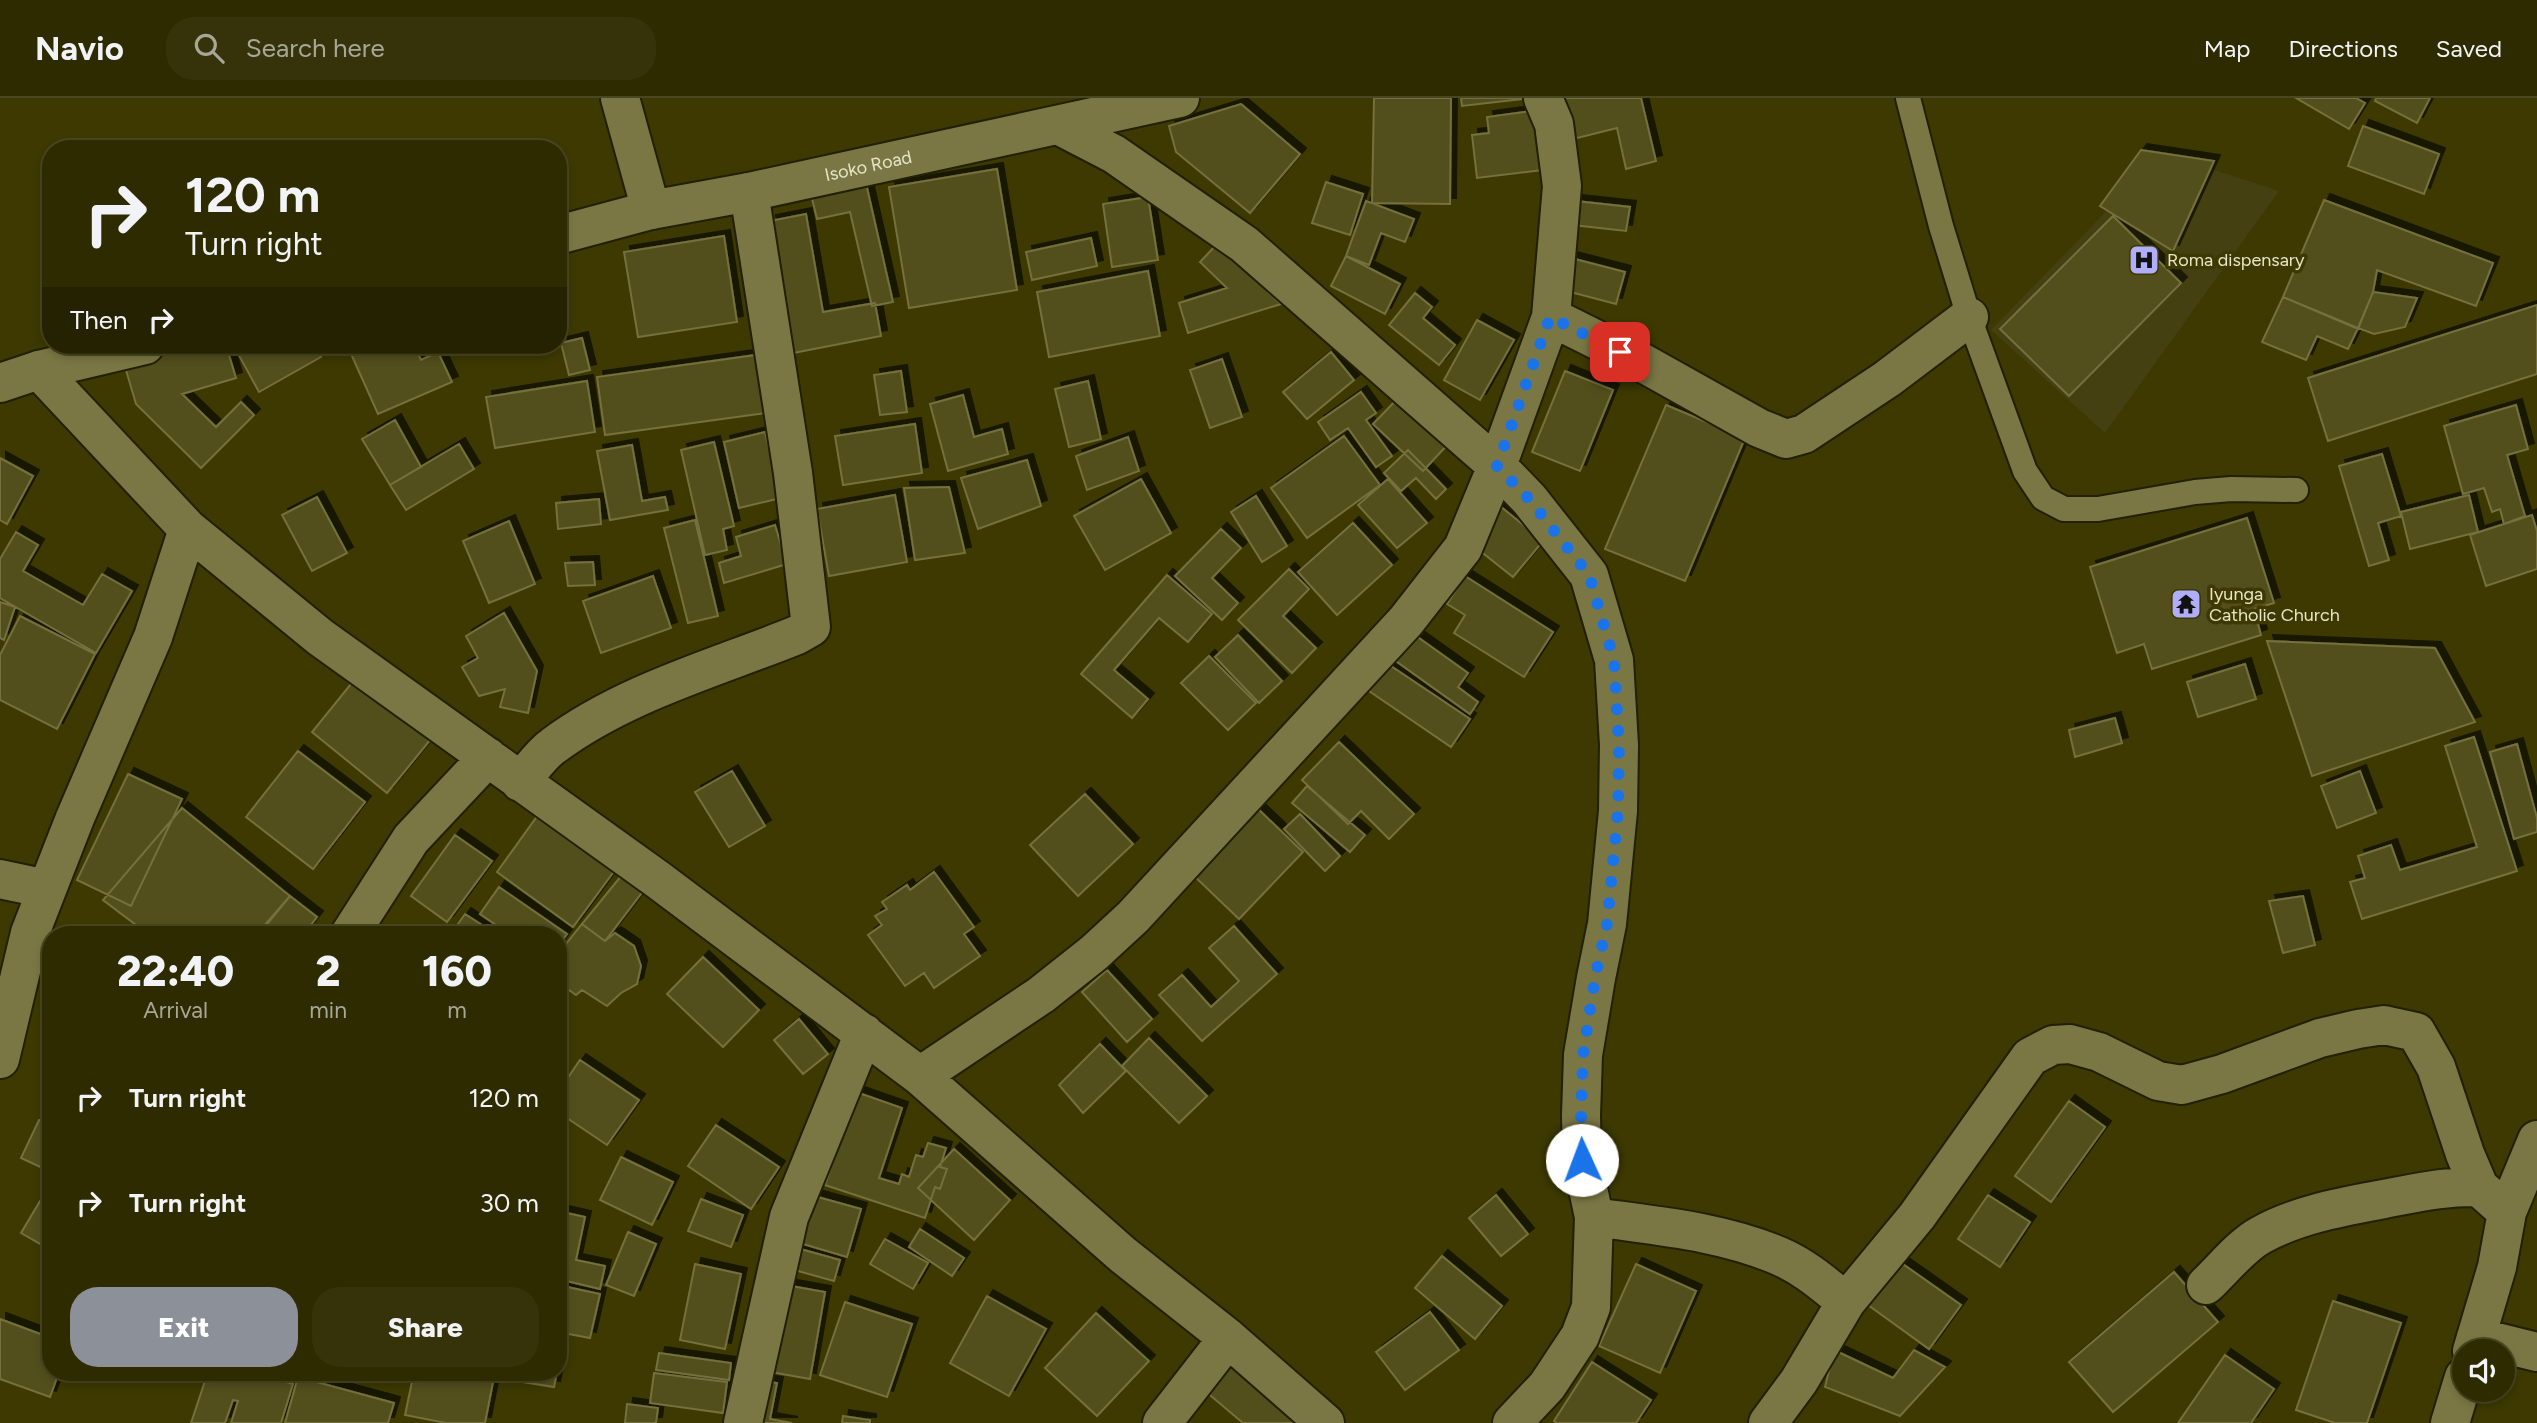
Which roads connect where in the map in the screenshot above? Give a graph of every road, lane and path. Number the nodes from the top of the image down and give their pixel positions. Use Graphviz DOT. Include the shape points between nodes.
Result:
graph roads {
  1 [pos="620,98"];
  2 [pos="1180,98"];
  3 [pos="1542,98"];
  4 [pos="1908,98"];
  5 [pos="1106,106"];
  6 [pos="1058,125"];
  7 [pos="749,192"];
  8 [pos="652,210"];
  9 [pos="567,233"];
  10 [pos="1550,317"];
  11 [pos="1969,317"];
  12 [pos="107,354"];
  13 [pos="39,370"];
  14 [pos="0,383"];
  15 [pos="1497,466"];
  16 [pos="2297,490"];
  17 [pos="188,529"];
  18 [pos="488,757"];
  19 [pos="520,782"];
  20 [pos="0,879"];
  21 [pos="47,889"];
  22 [pos="355,926"];
  23 [pos="864,1033"];
  24 [pos="0,1059"];
  25 [pos="920,1076"];
  26 [pos="2537,1140"];
  27 [pos="2479,1187"];
  28 [pos="2507,1212"];
  29 [pos="1594,1217"];
  30 [pos="2206,1285"];
  31 [pos="1846,1302"];
  32 [pos="1228,1338"];
  33 [pos="2475,1339"];
  34 [pos="2515,1349"];
  35 [pos="2537,1352"];
  36 [pos="2456,1402"];
  37 [pos="743,1423"];
  38 [pos="1162,1423"];
  39 [pos="1325,1423"];
  40 [pos="1512,1423"];
  41 [pos="1768,1423"];
  42 [pos="2450,1423"];
  1 -- 8 [label="street"];
  2 -- 5 [label="street, Isoko Road"];
  3 -- 10 [label="street" via="1554,124 1562,186"];
  4 -- 11 [label="lane"];
  5 -- 6 [label="street, Isoko Road"];
  6 -- 7 [label="street, Isoko Road"];
  6 -- 15 [label="street" via="1114,154 1244,244"];
  7 -- 8 [label="street, Isoko Road"];
  7 -- 19 [label="street" via="793,473 811,627 639,697 585,725 550,748"];
  8 -- 9 [label="street, Isoko Road"];
  10 -- 11 [label="street" via="1786,439 1804,434 1887,379"];
  10 -- 15 [label="street"];
  11 -- 16 [label="lane" via="2025,471 2043,498 2064,509 2098,509 2195,492"];
  12 -- 13 [label="street"];
  13 -- 14 [label="street"];
  13 -- 17 [label="street"];
  15 -- 25 [label="street" via="1463,548 1406,621 1186,862 1133,917 1052,987"];
  15 -- 29 [label="street" via="1589,575 1614,660 1618,811 1607,924 1583,1055 1582,1160"];
  17 -- 18 [label="street" via="320,637"];
  17 -- 21 [label="street" via="153,637"];
  18 -- 19 [label="street"];
  18 -- 22 [label="street" via="411,839"];
  19 -- 23 [label="street"];
  20 -- 21 [label="street"];
  21 -- 24 [label="street" via="30,933"];
  23 -- 25 [label="street"];
  23 -- 37 [label="street" via="789,1217"];
  25 -- 32 [label="street" via="1123,1255"];
  26 -- 28 [label="street"];
  27 -- 28 [label="street"];
  27 -- 30 [label="street" via="2430,1190 2295,1219 2259,1236"];
  27 -- 31 [label="street" via="2436,1067 2416,1032 2384,1025 2358,1029 2182,1085 2158,1081 2099,1052 2070,1044 2053,1045 2030,1056 1917,1216"];
  28 -- 33 [label="street" via="2497,1267"];
  29 -- 31 [label="street" via="1692,1231 1780,1256"];
  29 -- 40 [label="street" via="1591,1307 1580,1336 1547,1385"];
  31 -- 41 [label="street"];
  32 -- 38 [label="street"];
  32 -- 39 [label="street"];
  34 -- 35 [label="street"];
  36 -- 42 [label="street"];
}
